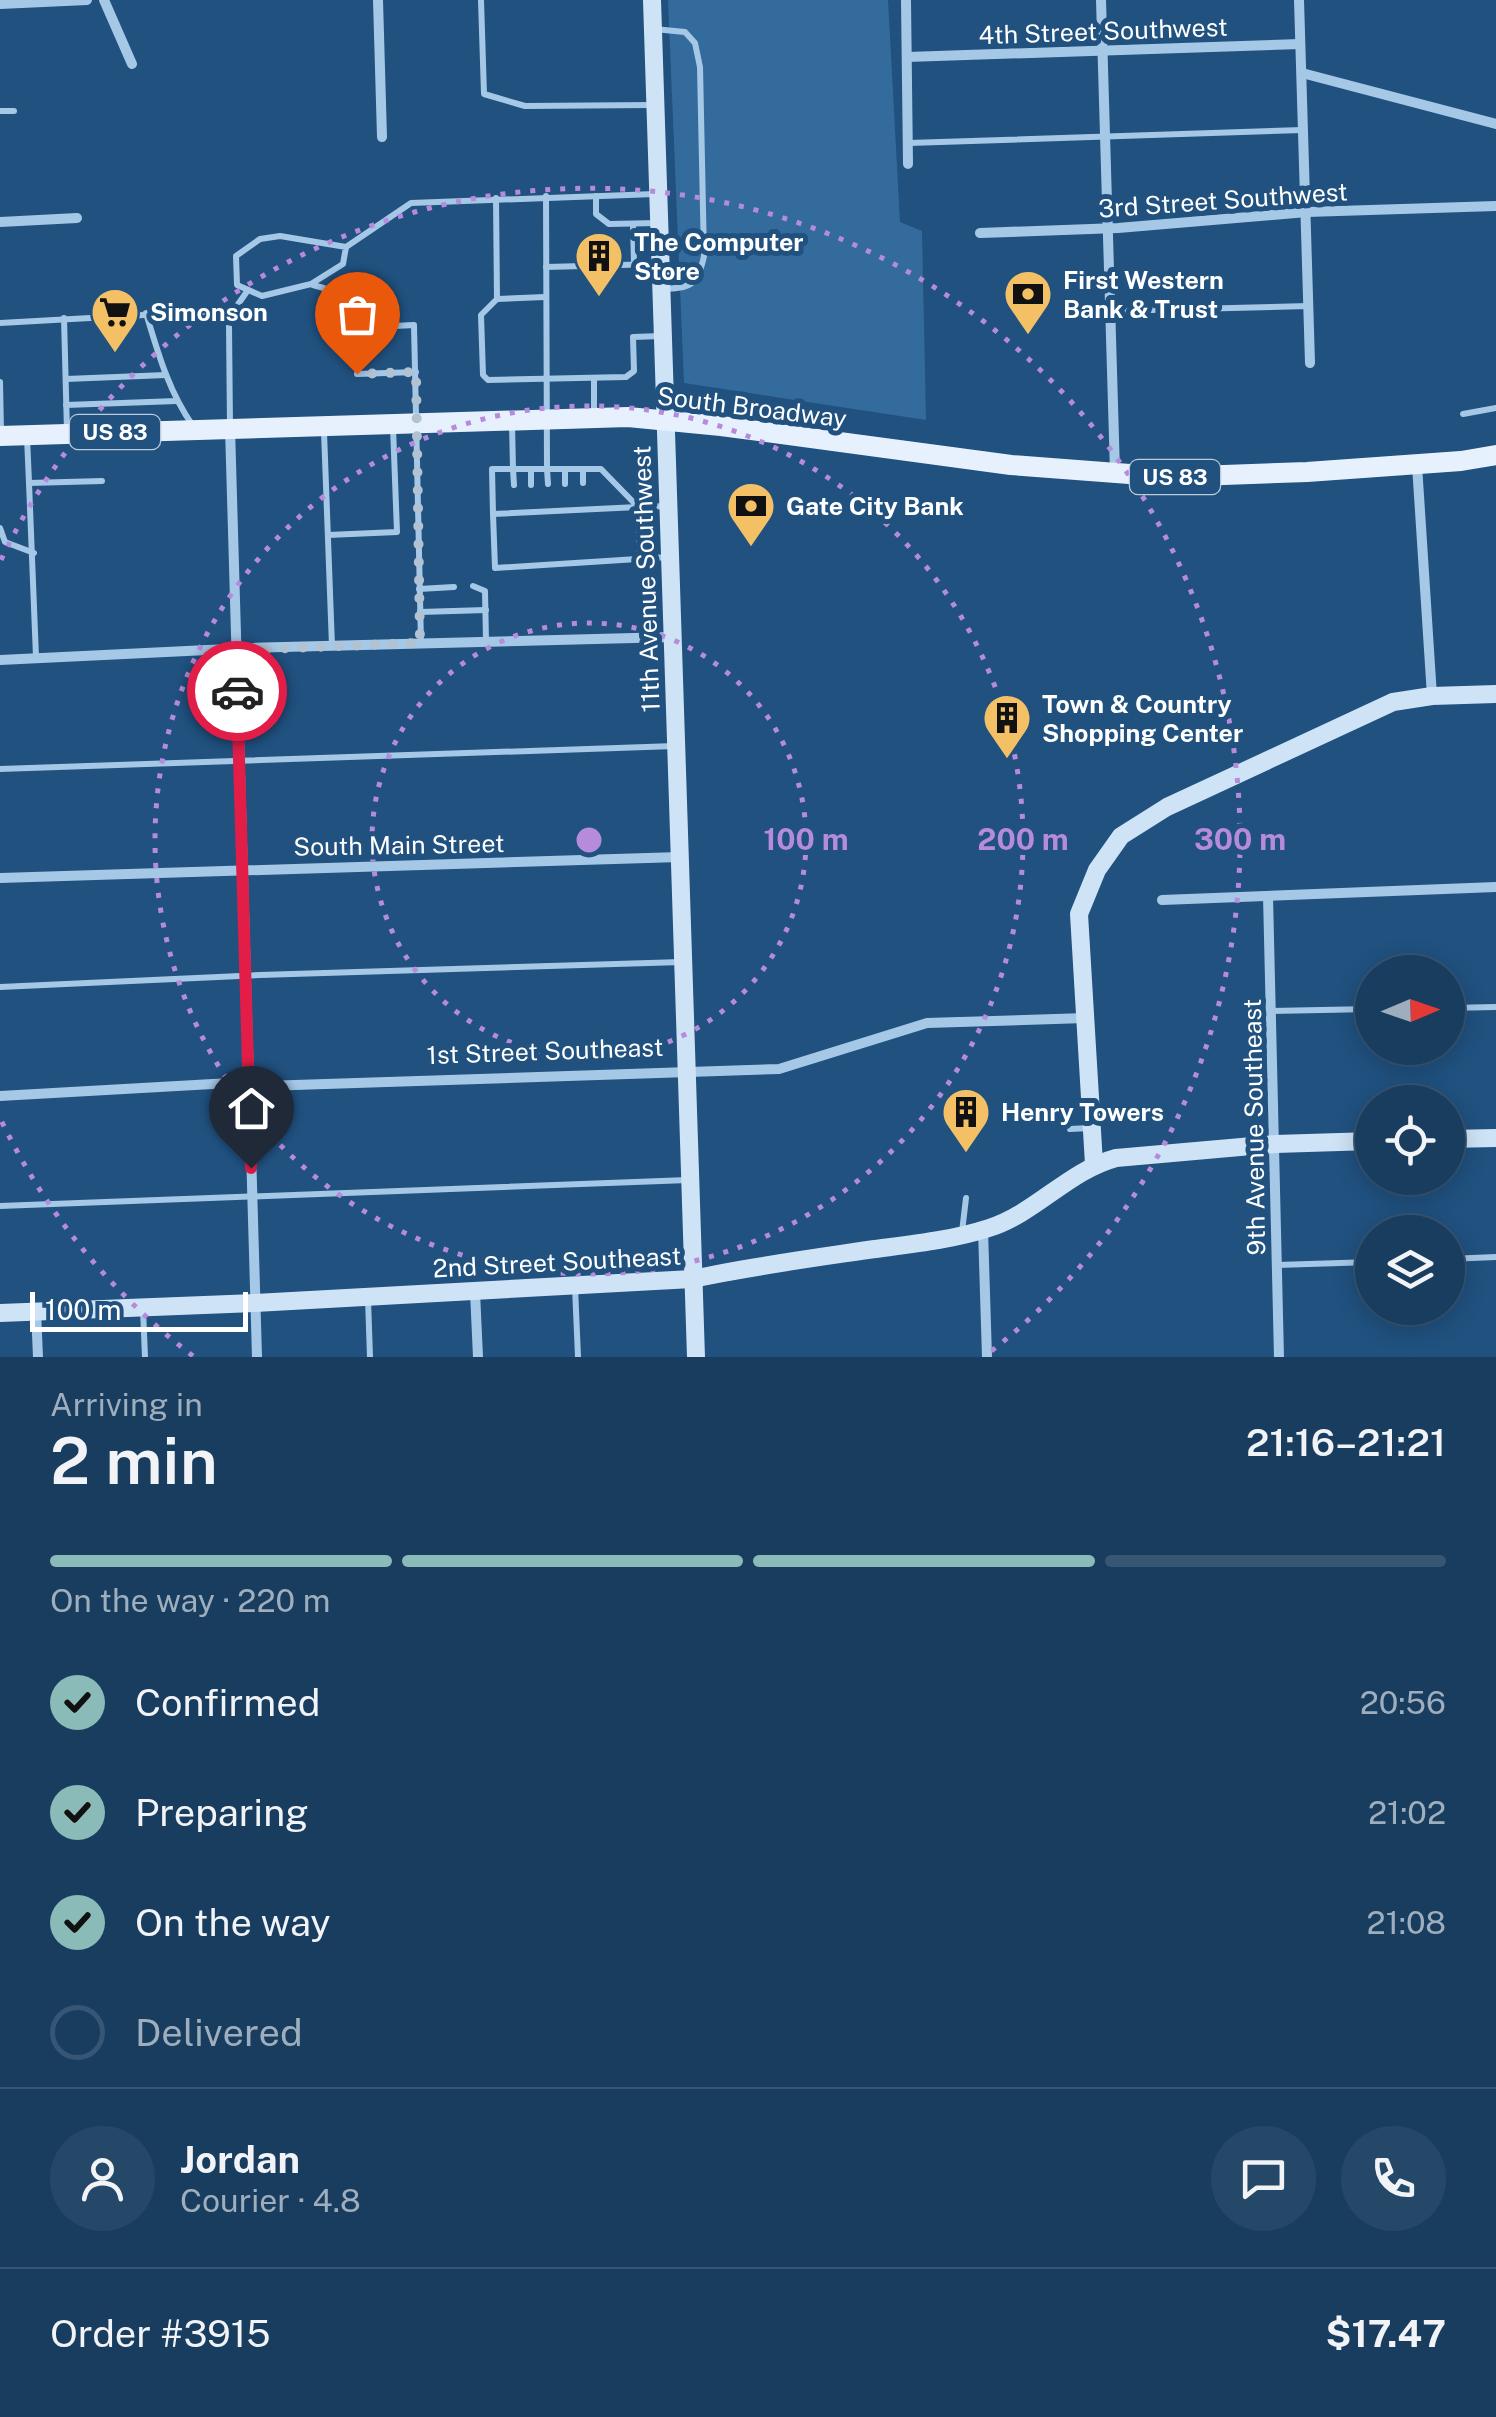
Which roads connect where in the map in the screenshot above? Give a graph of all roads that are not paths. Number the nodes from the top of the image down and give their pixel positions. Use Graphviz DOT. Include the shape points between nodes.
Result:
graph roads {
  1 [pos="87,0"];
  2 [pos="104,0"];
  3 [pos="378,0"];
  4 [pos="481,0"];
  5 [pos="652,0"];
  6 [pos="906,0"];
  7 [pos="1101,0"];
  8 [pos="1299,0"];
  9 [pos="0,4"];
  10 [pos="653,29"];
  11 [pos="1300,44"];
  12 [pos="1103,53"];
  13 [pos="907,57"];
  14 [pos="132,64"];
  15 [pos="1302,72"];
  16 [pos="654,105"];
  17 [pos="14,111"];
  18 [pos="0,112"];
  19 [pos="1496,124"];
  20 [pos="1303,130"];
  21 [pos="382,137"];
  22 [pos="1106,138"];
  23 [pos="909,143"];
  24 [pos="908,164"];
  25 [pos="656,194"];
  26 [pos="546,196"];
  27 [pos="596,196"];
  28 [pos="496,198"];
  29 [pos="1496,206"];
  30 [pos="1307,212"];
  31 [pos="78,218"];
  32 [pos="0,222"];
  33 [pos="657,223"];
  34 [pos="633,224"];
  35 [pos="1108,229"];
  36 [pos="980,233"];
  37 [pos="346,247"];
  38 [pos="634,264"];
  39 [pos="659,264"];
  40 [pos="546,267"];
  41 [pos="312,284"];
  42 [pos="248,290"];
  43 [pos="661,290"];
  44 [pos="546,296"];
  45 [pos="497,299"];
  46 [pos="1309,306"];
  47 [pos="234,310"];
  48 [pos="1111,311"];
  49 [pos="146,313"];
  50 [pos="64,318"];
  51 [pos="0,323"];
  52 [pos="369,326"];
  53 [pos="356,328"];
  54 [pos="663,336"];
  55 [pos="1310,363"];
  56 [pos="416,372"];
  57 [pos="357,374"];
  58 [pos="166,375"];
  59 [pos="66,378"];
  60 [pos="594,378"];
  61 [pos="549,379"];
  62 [pos="0,382"];
  63 [pos="177,401"];
  64 [pos="66,404"];
  65 [pos="1496,408"];
  66 [pos="1463,414"];
  67 [pos="594,416"];
  68 [pos="546,417"];
  69 [pos="512,418"];
  70 [pos="666,421"];
  71 [pos="393,422"];
  72 [pos="418,422"];
  73 [pos="324,425"];
  74 [pos="230,428"];
  75 [pos="196,430"];
  76 [pos="67,434"];
  77 [pos="27,435"];
  78 [pos="1,436"];
  79 [pos="1496,454"];
  80 [pos="1418,464"];
  81 [pos="513,469"];
  82 [pos="531,469"];
  83 [pos="547,469"];
  84 [pos="565,469"];
  85 [pos="582,469"];
  86 [pos="1115,473"];
  87 [pos="102,481"];
  88 [pos="583,482"];
  89 [pos="29,483"];
  90 [pos="548,484"];
  91 [pos="566,484"];
  92 [pos="514,485"];
  93 [pos="531,485"];
  94 [pos="566,500"];
  95 [pos="584,500"];
  96 [pos="531,501"];
  97 [pos="548,501"];
  98 [pos="514,502"];
  99 [pos="669,506"];
  100 [pos="638,507"];
  101 [pos="566,510"];
  102 [pos="585,510"];
  103 [pos="549,511"];
  104 [pos="531,512"];
  105 [pos="514,513"];
  106 [pos="493,514"];
  107 [pos="0,528"];
  108 [pos="328,535"];
  109 [pos="34,552"];
  110 [pos="671,557"];
  111 [pos="640,560"];
  112 [pos="474,586"];
  113 [pos="454,587"];
  114 [pos="419,589"];
  115 [pos="486,610"];
  116 [pos="420,612"];
  117 [pos="673,637"];
  118 [pos="486,641"];
  119 [pos="420,643"];
  120 [pos="332,646"];
  121 [pos="236,650"];
  122 [pos="36,659"];
  123 [pos="0,660"];
  124 [pos="1496,694"];
  125 [pos="1432,696"];
  126 [pos="676,746"];
  127 [pos="239,760"];
  128 [pos="0,769"];
  129 [pos="680,858"];
  130 [pos="242,870"];
  131 [pos="0,878"];
  132 [pos="1496,888"];
  133 [pos="1268,896"];
  134 [pos="1162,900"];
  135 [pos="684,962"];
  136 [pos="245,977"];
  137 [pos="0,987"];
  138 [pos="1496,1007"];
  139 [pos="1465,1008"];
  140 [pos="1355,1009"];
  141 [pos="1271,1011"];
  142 [pos="1086,1018"];
  143 [pos="686,1072"];
  144 [pos="248,1082"];
  145 [pos="0,1096"];
  146 [pos="1070,1128"];
  147 [pos="1091,1128"];
  148 [pos="1496,1138"];
  149 [pos="1465,1139"];
  150 [pos="1355,1142"];
  151 [pos="1275,1144"];
  152 [pos="1094,1164"];
  153 [pos="689,1180"];
  154 [pos="252,1198"];
  155 [pos="966,1198"];
  156 [pos="0,1206"];
  157 [pos="983,1230"];
  158 [pos="962,1235"];
  159 [pos="1496,1258"];
  160 [pos="1465,1259"];
  161 [pos="1355,1263"];
  162 [pos="1277,1265"];
  163 [pos="692,1280"];
  164 [pos="575,1286"];
  165 [pos="475,1292"];
  166 [pos="368,1297"];
  167 [pos="255,1303"];
  168 [pos="143,1308"];
  169 [pos="36,1311"];
  170 [pos="0,1313"];
  171 [pos="38,1357"];
  172 [pos="145,1357"];
  173 [pos="257,1357"];
  174 [pos="370,1357"];
  175 [pos="478,1357"];
  176 [pos="578,1357"];
  177 [pos="696,1357"];
  178 [pos="987,1357"];
  179 [pos="1280,1357"];
  1 -- 9 [label="street"];
  2 -- 14 [label="street"];
  3 -- 21 [label="street"];
  4 -- 16 [label="lane" via="484,94 525,106"];
  5 -- 10 [label="street, 11th Avenue Southwest"];
  6 -- 13 [label="street"];
  7 -- 12 [label="street"];
  8 -- 11 [label="street"];
  10 -- 16 [label="street, 11th Avenue Southwest"];
  10 -- 43 [label="lane" via="685,32 700,67 704,256 699,279 686,289"];
  11 -- 12 [label="street, 4th Street Southwest"];
  11 -- 15 [label="street"];
  12 -- 13 [label="street, 4th Street Southwest"];
  12 -- 22 [label="street"];
  13 -- 23 [label="street"];
  15 -- 19 [label="street"];
  15 -- 20 [label="street"];
  16 -- 25 [label="street, 11th Avenue Southwest"];
  17 -- 18 [label="lane"];
  20 -- 22 [label="lane"];
  20 -- 30 [label="street"];
  22 -- 23 [label="lane"];
  22 -- 35 [label="street"];
  23 -- 24 [label="street"];
  25 -- 27 [label="lane"];
  25 -- 33 [label="street, 11th Avenue Southwest"];
  26 -- 27 [label="lane"];
  26 -- 28 [label="lane"];
  26 -- 40 [label="lane"];
  27 -- 34 [label="lane" via="596,214 609,224"];
  28 -- 37 [label="lane" via="412,203"];
  28 -- 45 [label="lane"];
  29 -- 30 [label="street, 3rd Street Southwest"];
  30 -- 35 [label="street, 3rd Street Southwest"];
  30 -- 46 [label="street"];
  31 -- 32 [label="street"];
  33 -- 34 [label="lane"];
  33 -- 39 [label="street, 11th Avenue Southwest"];
  34 -- 38 [label="lane"];
  35 -- 36 [label="street, 3rd Street Southwest"];
  35 -- 48 [label="street"];
  37 -- 41 [label="lane" via="342,264"];
  37 -- 42 [label="lane" via="260,239 236,256 237,285"];
  38 -- 39 [label="lane"];
  38 -- 40 [label="lane"];
  39 -- 43 [label="street, 11th Avenue Southwest"];
  40 -- 44 [label="lane"];
  41 -- 42 [label="lane" via="262,296"];
  41 -- 52 [label="lane" via="343,292"];
  42 -- 47 [label="lane"];
  43 -- 54 [label="street, 11th Avenue Southwest"];
  44 -- 45 [label="lane"];
  44 -- 61 [label="lane"];
  45 -- 61 [label="lane" via="481,315 484,374 488,380"];
  46 -- 48 [label="lane"];
  46 -- 55 [label="street"];
  47 -- 49 [label="lane"];
  47 -- 74 [label="lane"];
  48 -- 86 [label="street"];
  49 -- 50 [label="lane"];
  49 -- 58 [label="lane"];
  50 -- 51 [label="lane"];
  50 -- 59 [label="lane"];
  52 -- 53 [label="lane"];
  52 -- 56 [label="lane" via="414,325"];
  54 -- 60 [label="lane" via="633,337 634,371 626,377"];
  54 -- 70 [label="street, 11th Avenue Southwest"];
  56 -- 57 [label="lane"];
  56 -- 72 [label="lane"];
  58 -- 59 [label="lane"];
  58 -- 63 [label="lane"];
  59 -- 64 [label="lane"];
  60 -- 61 [label="lane"];
  60 -- 67 [label="lane"];
  61 -- 68 [label="lane"];
  62 -- 78 [label="lane"];
  63 -- 64 [label="lane"];
  63 -- 75 [label="lane"];
  64 -- 76 [label="lane"];
  65 -- 66 [label="lane"];
  67 -- 68 [label="main road, South Broadway / US 83"];
  67 -- 70 [label="main road, South Broadway / US 83"];
  68 -- 69 [label="main road, South Broadway / US 83"];
  68 -- 83 [label="lane"];
  69 -- 72 [label="main road, South Broadway / US 83"];
  69 -- 81 [label="lane"];
  70 -- 86 [label="main road, South Broadway / US 83"];
  70 -- 99 [label="street, 11th Avenue Southwest"];
  71 -- 72 [label="main road, South Broadway / US 83"];
  71 -- 73 [label="main road, South Broadway / US 83"];
  71 -- 108 [label="lane" via="396,532"];
  72 -- 114 [label="lane"];
  73 -- 74 [label="main road, South Broadway / US 83"];
  73 -- 108 [label="lane"];
  74 -- 75 [label="main road, South Broadway / US 83"];
  74 -- 121 [label="street"];
  75 -- 76 [label="main road, South Broadway / US 83"];
  76 -- 77 [label="main road, South Broadway / US 83"];
  77 -- 78 [label="main road, South Broadway / US 83"];
  77 -- 89 [label="lane"];
  79 -- 80 [label="main road, South Broadway / US 83"];
  80 -- 86 [label="main road, South Broadway / US 83" via="1258,476"];
  80 -- 125 [label="street"];
  81 -- 82 [label="lane"];
  81 -- 92 [label="lane"];
  81 -- 106 [label="lane" via="492,470"];
  82 -- 83 [label="lane"];
  82 -- 93 [label="lane"];
  83 -- 84 [label="lane"];
  83 -- 90 [label="lane"];
  84 -- 85 [label="lane"];
  84 -- 91 [label="lane"];
  85 -- 88 [label="lane"];
  85 -- 100 [label="lane" via="601,469"];
  87 -- 89 [label="lane"];
  89 -- 109 [label="lane"];
  94 -- 101 [label="lane"];
  95 -- 102 [label="lane"];
  96 -- 104 [label="lane"];
  97 -- 103 [label="lane"];
  98 -- 105 [label="lane"];
  99 -- 100 [label="lane"];
  99 -- 110 [label="street, 11th Avenue Southwest"];
  100 -- 102 [label="lane"];
  100 -- 111 [label="lane"];
  101 -- 102 [label="lane"];
  101 -- 103 [label="lane"];
  103 -- 104 [label="lane"];
  104 -- 105 [label="lane"];
  105 -- 106 [label="lane"];
  106 -- 111 [label="lane" via="495,568"];
  107 -- 109 [label="lane" via="5,542"];
  108 -- 120 [label="lane"];
  109 -- 122 [label="lane"];
  110 -- 111 [label="lane"];
  110 -- 117 [label="street, 11th Avenue Southwest"];
  112 -- 115 [label="lane" via="485,591"];
  113 -- 114 [label="lane"];
  114 -- 116 [label="lane"];
  115 -- 116 [label="lane"];
  115 -- 118 [label="lane"];
  116 -- 119 [label="lane"];
  117 -- 118 [label="street"];
  117 -- 126 [label="street, 11th Avenue Southwest"];
  118 -- 119 [label="street"];
  119 -- 120 [label="street"];
  120 -- 121 [label="street"];
  121 -- 122 [label="street"];
  121 -- 127 [label="street"];
  122 -- 123 [label="street"];
  124 -- 125 [label="street"];
  125 -- 142 [label="street" via="1393,702 1309,738 1120,836 1079,914"];
  126 -- 127 [label="lane"];
  126 -- 129 [label="street, 11th Avenue Southwest"];
  127 -- 128 [label="lane"];
  127 -- 130 [label="street"];
  129 -- 130 [label="street, South Main Street"];
  129 -- 135 [label="street, 11th Avenue Southwest"];
  130 -- 131 [label="street, South Main Street"];
  130 -- 136 [label="street"];
  132 -- 133 [label="street"];
  133 -- 134 [label="street"];
  133 -- 141 [label="street, 9th Avenue Southeast"];
  135 -- 136 [label="lane"];
  135 -- 143 [label="street, 11th Avenue Southwest"];
  136 -- 137 [label="lane"];
  136 -- 144 [label="street"];
  138 -- 139 [label="lane"];
  140 -- 141 [label="lane"];
  141 -- 151 [label="street, 9th Avenue Southeast"];
  142 -- 143 [label="street, 1st Street Southeast" via="927,1023 779,1069"];
  142 -- 147 [label="street"];
  143 -- 144 [label="street, 1st Street Southeast"];
  143 -- 153 [label="street, 11th Avenue Southwest"];
  144 -- 145 [label="street, 1st Street Southeast"];
  144 -- 154 [label="street"];
  146 -- 147 [label="lane"];
  147 -- 152 [label="street"];
  148 -- 149 [label="street"];
  150 -- 151 [label="street"];
  151 -- 152 [label="street"];
  151 -- 162 [label="street, 9th Avenue Southeast"];
  152 -- 157 [label="street, 2nd Street Southeast" via="1010,1221"];
  153 -- 154 [label="lane"];
  153 -- 163 [label="street, 11th Avenue Southwest"];
  154 -- 156 [label="lane"];
  154 -- 167 [label="street"];
  155 -- 158 [label="lane"];
  157 -- 158 [label="street, 2nd Street Southeast"];
  157 -- 178 [label="street"];
  158 -- 163 [label="street, 2nd Street Southeast"];
  159 -- 160 [label="lane"];
  161 -- 162 [label="lane"];
  162 -- 179 [label="street, 9th Avenue Southeast"];
  163 -- 164 [label="street, 2nd Street Southeast"];
  163 -- 177 [label="street, 11th Avenue Southwest"];
  164 -- 165 [label="street, 2nd Street Southeast"];
  164 -- 176 [label="lane"];
  165 -- 166 [label="street, 2nd Street Southeast"];
  165 -- 175 [label="street"];
  166 -- 167 [label="street, 2nd Street Southeast"];
  166 -- 174 [label="lane"];
  167 -- 168 [label="street, 2nd Street Southeast"];
  167 -- 173 [label="street"];
  168 -- 169 [label="street, 2nd Street Southeast"];
  168 -- 172 [label="lane"];
  169 -- 170 [label="street, 2nd Street Southeast"];
  169 -- 171 [label="street"];
}
